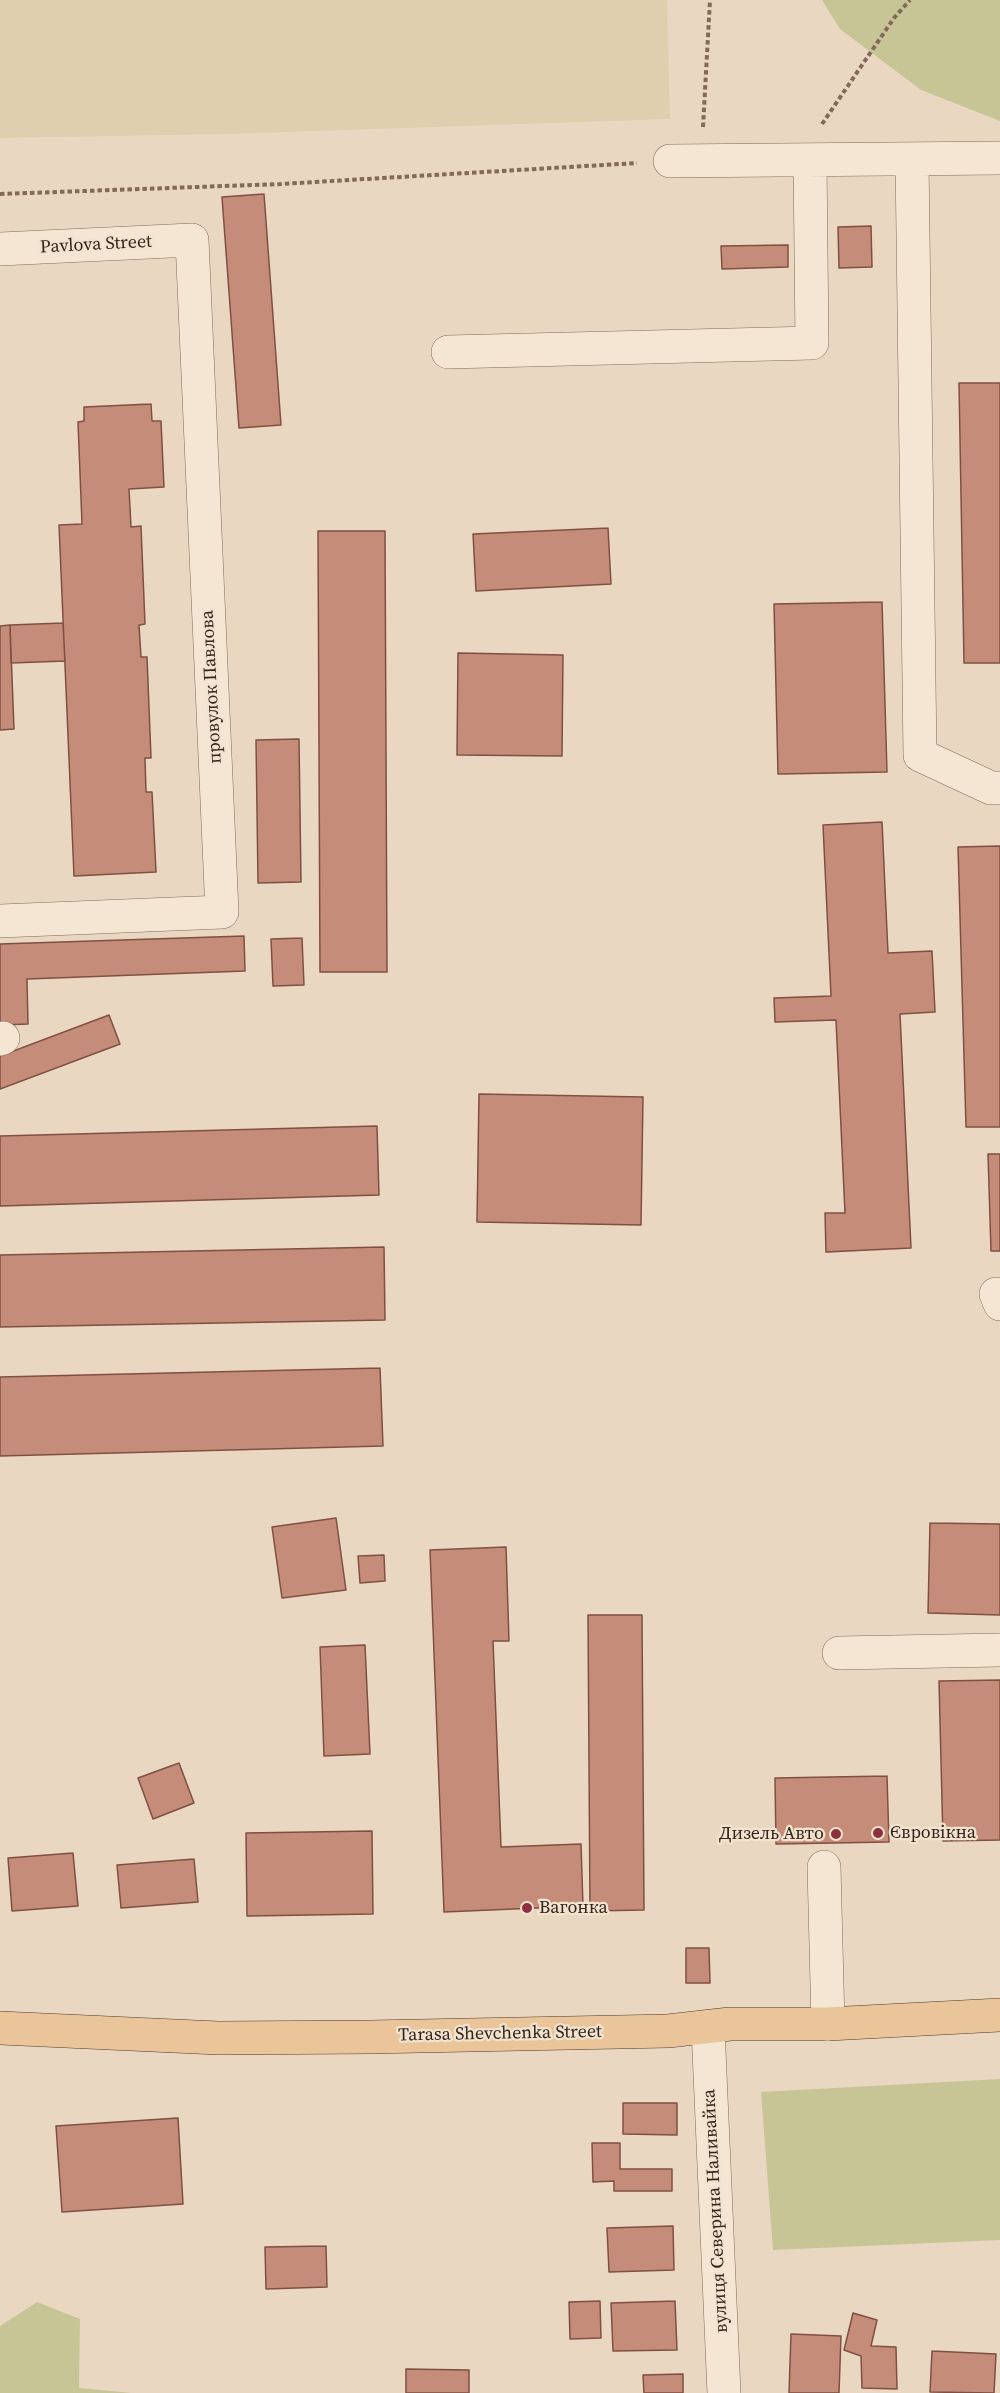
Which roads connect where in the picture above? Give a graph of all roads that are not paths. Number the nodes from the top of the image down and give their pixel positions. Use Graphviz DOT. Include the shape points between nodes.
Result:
graph roads {
  1 [pos="1000,158"];
  2 [pos="912,159"];
  3 [pos="804,160"];
  4 [pos="686,161"];
  5 [pos="192,240"];
  6 [pos="0,249"];
  7 [pos="448,352"];
  8 [pos="1000,788"];
  9 [pos="0,921"];
  10 [pos="1000,1650"];
  11 [pos="839,1653"];
  12 [pos="824,1867"];
  13 [pos="1000,2015"];
  14 [pos="828,2024"];
  15 [pos="0,2028"];
  16 [pos="708,2028"];
  17 [pos="724,2393"];
  1 -- 2 [label="street"];
  2 -- 3 [label="street"];
  2 -- 8 [label="street" via="920,755 991,788"];
  3 -- 4 [label="street"];
  3 -- 7 [label="street" via="812,343"];
  5 -- 6 [label="street, Pavlova Street"];
  5 -- 9 [label="street, провулок Павлова" via="222,912"];
  10 -- 11 [label="street"];
  12 -- 14 [label="street"];
  13 -- 14 [label="main road, Tarasa Shevchenka Street"];
  14 -- 16 [label="main road, Tarasa Shevchenka Street" via="730,2024"];
  15 -- 16 [label="main road, Tarasa Shevchenka Street" via="218,2038"];
  16 -- 17 [label="street, вулиця Северина Наливайка"];
}
